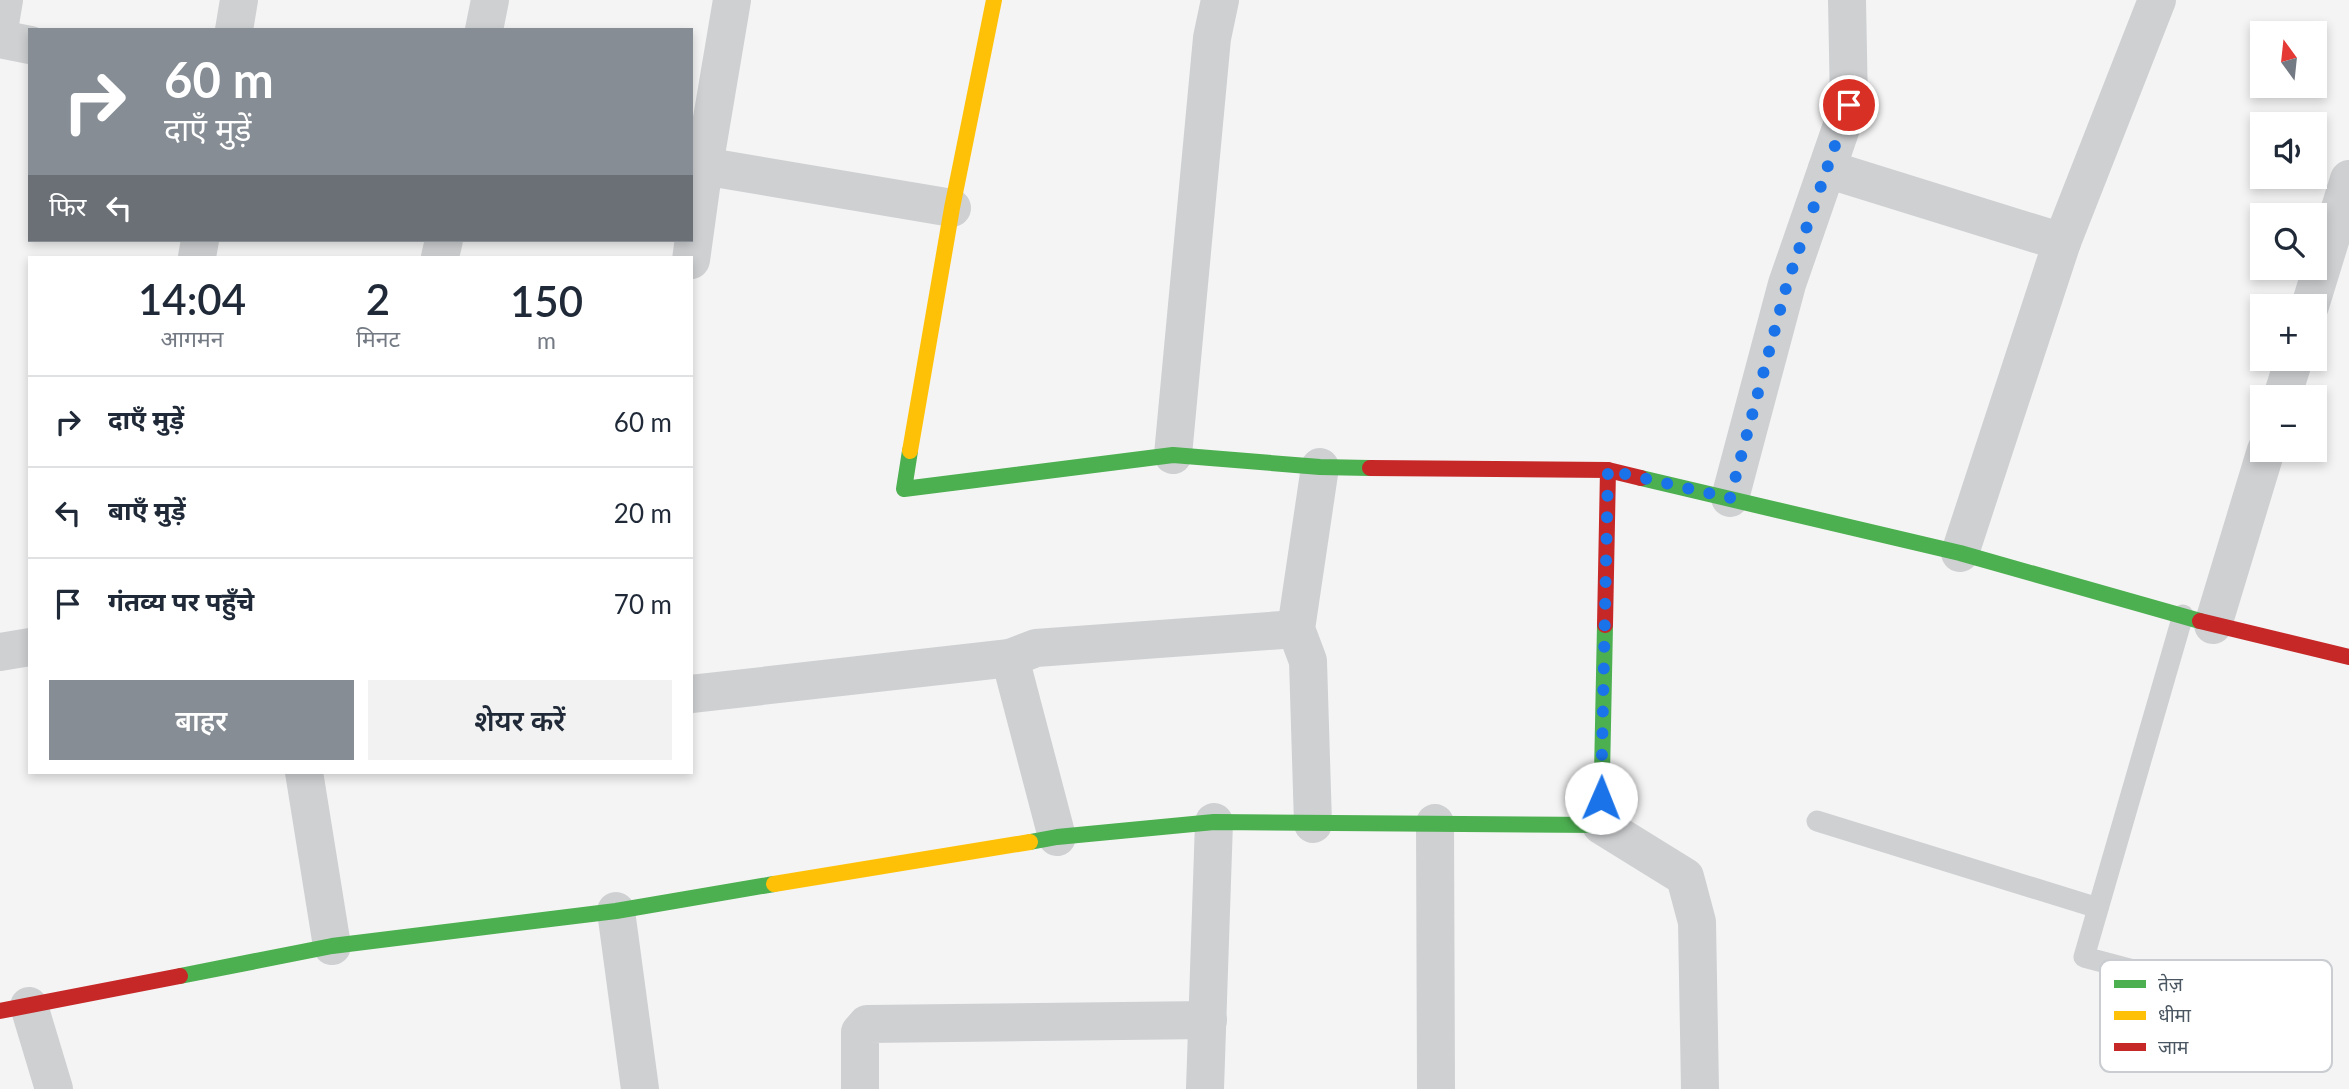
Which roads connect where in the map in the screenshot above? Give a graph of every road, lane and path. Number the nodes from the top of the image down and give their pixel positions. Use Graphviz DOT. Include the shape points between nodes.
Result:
graph roads {
  1 [pos="4,0"];
  2 [pos="239,0"];
  3 [pos="490,0"];
  4 [pos="733,0"];
  5 [pos="994,0"];
  6 [pos="1220,0"];
  7 [pos="1847,0"];
  8 [pos="2157,0"];
  9 [pos="0,24"];
  10 [pos="234,28"];
  11 [pos="484,28"];
  12 [pos="0,39"];
  13 [pos="28,45"];
  14 [pos="698,165"];
  15 [pos="1827,169"];
  16 [pos="2349,179"];
  17 [pos="952,208"];
  18 [pos="693,233"];
  19 [pos="2062,242"];
  20 [pos="2314,294"];
  21 [pos="1173,455"];
  22 [pos="2261,462"];
  23 [pos="1320,467"];
  24 [pos="1608,470"];
  25 [pos="1730,498"];
  26 [pos="1960,553"];
  27 [pos="2198,620"];
  28 [pos="1296,629"];
  29 [pos="28,647"];
  30 [pos="0,652"];
  31 [pos="2349,657"];
  32 [pos="1010,658"];
  33 [pos="693,694"];
  34 [pos="304,774"];
  35 [pos="1817,821"];
  36 [pos="1214,822"];
  37 [pos="1436,823"];
  38 [pos="1313,824"];
  39 [pos="1601,825"];
  40 [pos="1057,837"];
  41 [pos="2098,908"];
  42 [pos="617,911"];
  43 [pos="332,946"];
  44 [pos="2100,961"];
  45 [pos="14,1009"];
  46 [pos="1208,1020"];
  47 [pos="54,1089"];
  48 [pos="640,1089"];
  49 [pos="860,1089"];
  50 [pos="1205,1089"];
  51 [pos="1436,1089"];
  52 [pos="1699,1089"];
  1 -- 9 [label="street"];
  2 -- 10 [label="street"];
  3 -- 11 [label="street"];
  4 -- 14 [label="street"];
  5 -- 17 [label="street"];
  6 -- 21 [label="street" via="1212,38"];
  7 -- 15 [label="street" via="1849,105"];
  8 -- 19 [label="street"];
  12 -- 13 [label="street"];
  14 -- 17 [label="street"];
  14 -- 18 [label="street"];
  15 -- 19 [label="street"];
  15 -- 25 [label="street" via="1787,284"];
  16 -- 20 [label="street"];
  17 -- 21 [label="street" via="904,489"];
  19 -- 26 [label="street"];
  21 -- 23 [label="street"];
  22 -- 27 [label="street"];
  23 -- 24 [label="street"];
  23 -- 28 [label="street"];
  24 -- 25 [label="street"];
  24 -- 39 [label="street"];
  25 -- 26 [label="street"];
  26 -- 27 [label="street"];
  27 -- 31 [label="street"];
  27 -- 41 [label="lane"];
  28 -- 32 [label="street" via="1036,648"];
  28 -- 38 [label="street" via="1308,661"];
  29 -- 30 [label="street"];
  32 -- 33 [label="street"];
  32 -- 40 [label="street"];
  34 -- 43 [label="street"];
  35 -- 41 [label="lane"];
  36 -- 38 [label="street"];
  36 -- 40 [label="street"];
  36 -- 46 [label="street"];
  37 -- 38 [label="street"];
  37 -- 39 [label="street"];
  37 -- 51 [label="street"];
  39 -- 52 [label="street" via="1685,877 1697,922"];
  40 -- 42 [label="street"];
  41 -- 44 [label="lane" via="2084,957"];
  42 -- 43 [label="street"];
  42 -- 48 [label="street"];
  43 -- 45 [label="street"];
  45 -- 47 [label="street"];
  46 -- 49 [label="street" via="867,1024 860,1032"];
  46 -- 50 [label="street"];
}
